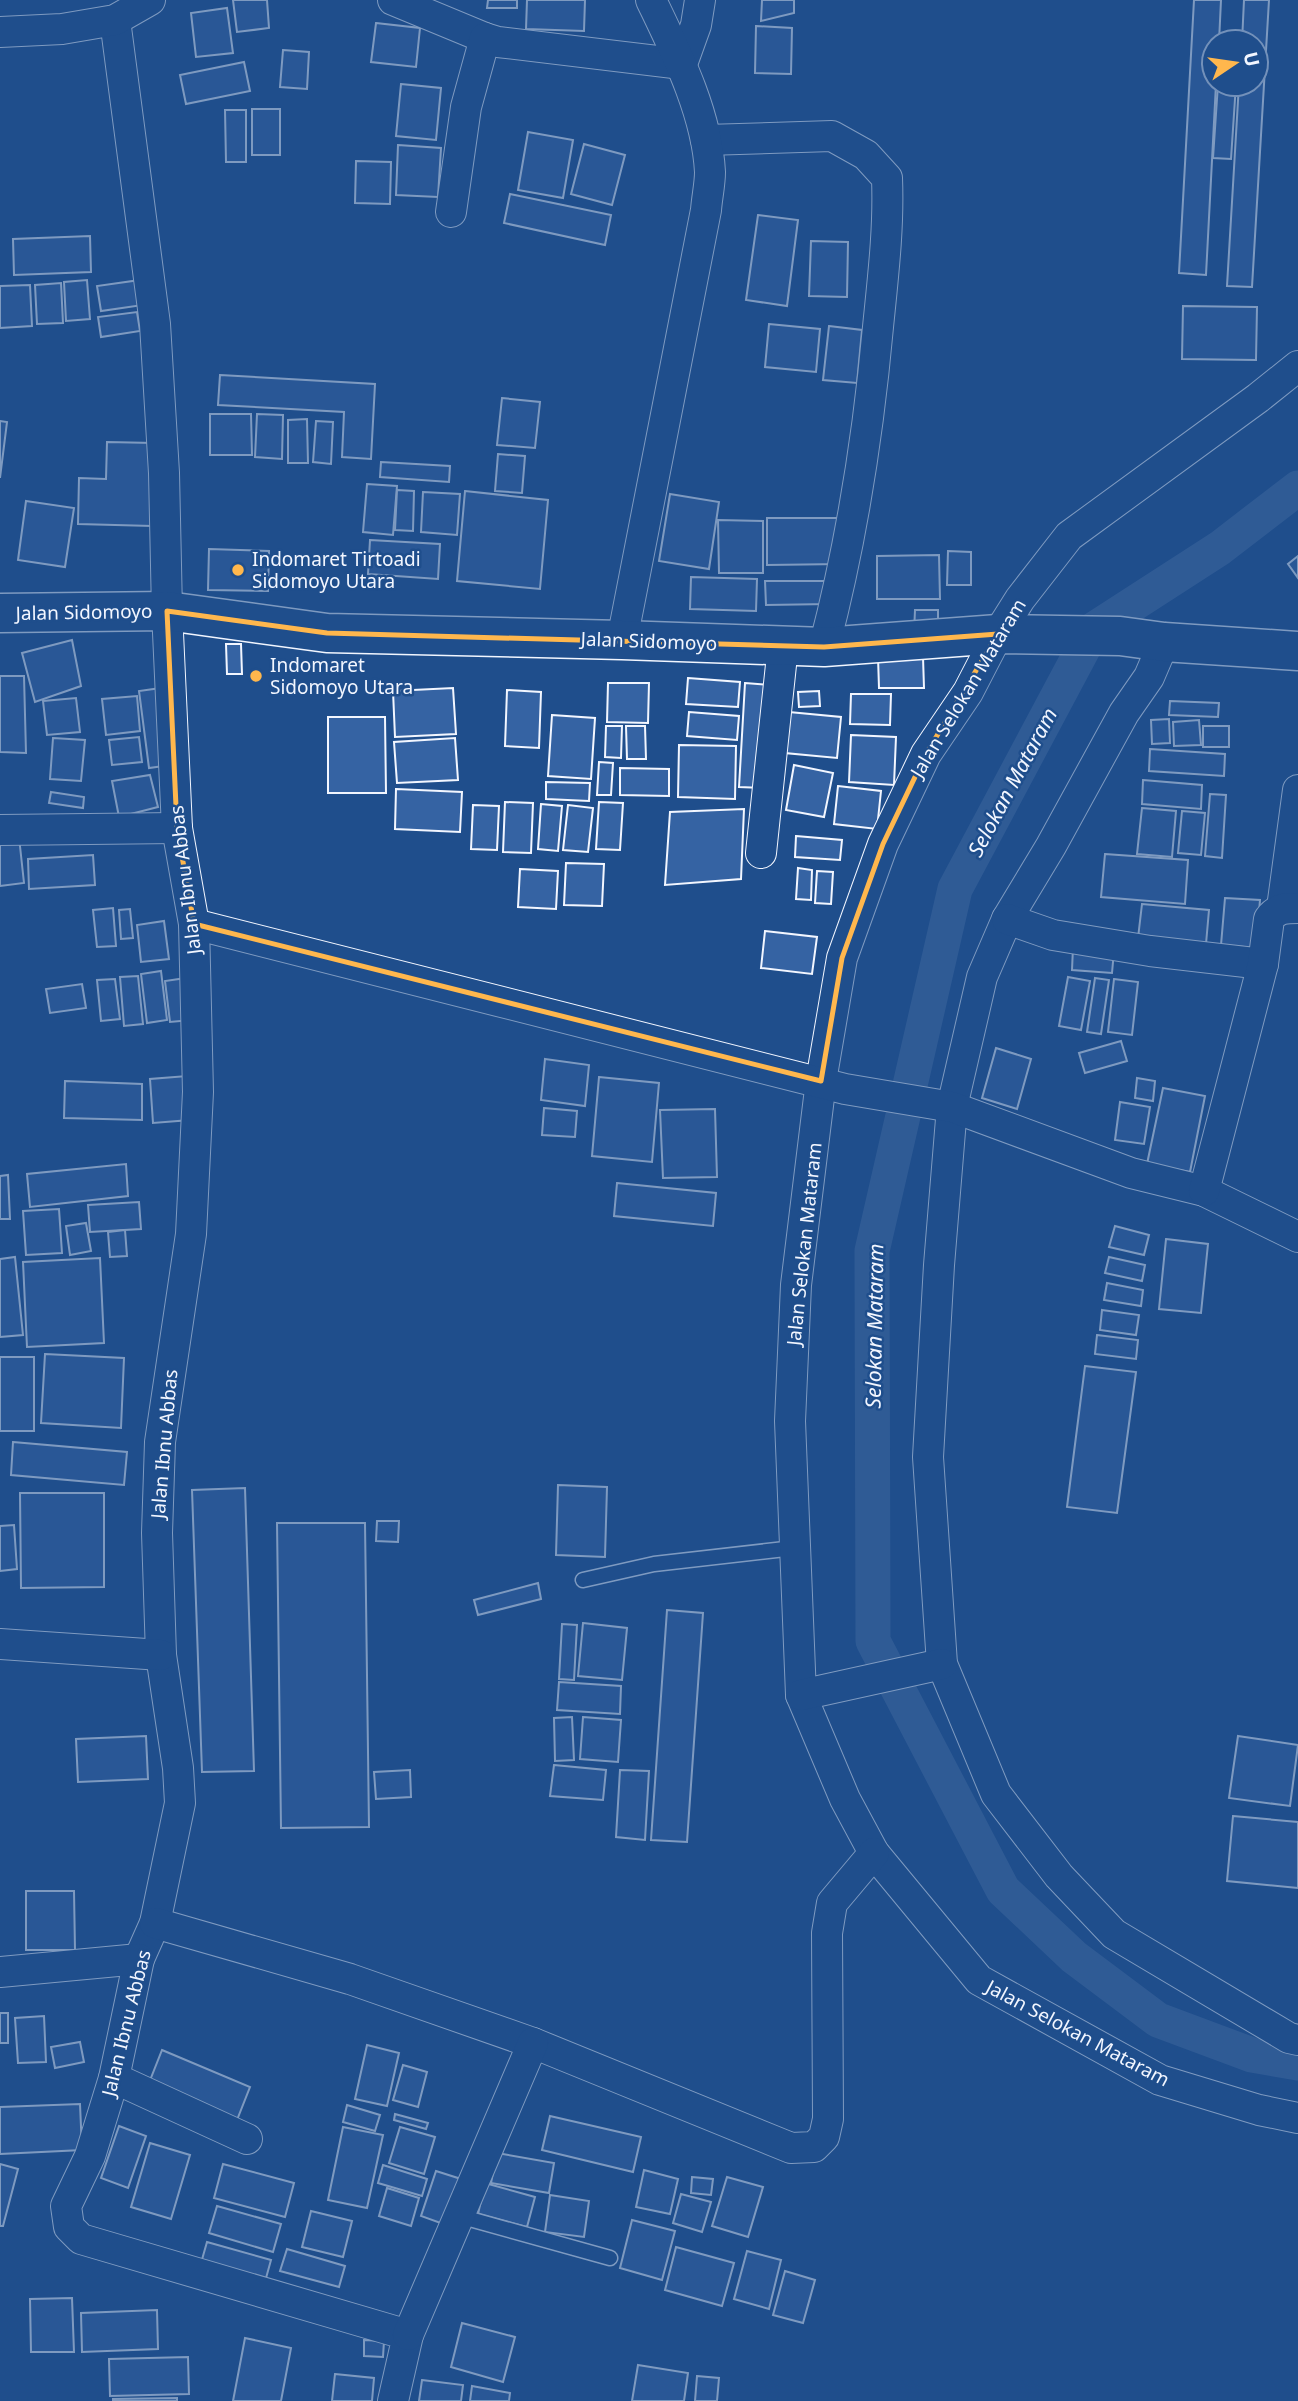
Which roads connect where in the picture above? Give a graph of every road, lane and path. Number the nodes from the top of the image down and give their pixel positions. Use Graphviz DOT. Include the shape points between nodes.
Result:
graph roads {
  1 [pos="150,0"];
  2 [pos="393,0"];
  3 [pos="651,0"];
  4 [pos="700,0"];
  5 [pos="115,20"];
  6 [pos="0,32"];
  7 [pos="485,38"];
  8 [pos="682,64"];
  9 [pos="706,140"];
  10 [pos="451,212"];
  11 [pos="1298,366"];
  12 [pos="167,611"];
  13 [pos="0,613"];
  14 [pos="998,634"];
  15 [pos="622,640"];
  16 [pos="1164,642"];
  17 [pos="783,646"];
  18 [pos="824,648"];
  19 [pos="1298,652"];
  20 [pos="1298,790"];
  21 [pos="177,828"];
  22 [pos="0,830"];
  23 [pos="761,853"];
  24 [pos="1290,908"];
  25 [pos="1007,919"];
  26 [pos="194,924"];
  27 [pos="1263,964"];
  28 [pos="833,1085"];
  29 [pos="952,1107"];
  30 [pos="1205,1191"];
  31 [pos="1298,1237"];
  32 [pos="794,1548"];
  33 [pos="583,1580"];
  34 [pos="0,1644"];
  35 [pos="161,1655"];
  36 [pos="942,1664"];
  37 [pos="813,1693"];
  38 [pos="874,1853"];
  39 [pos="155,1923"];
  40 [pos="139,1959"];
  41 [pos="0,1972"];
  42 [pos="1298,2039"];
  43 [pos="533,2043"];
  44 [pos="114,2078"];
  45 [pos="1298,2118"];
  46 [pos="247,2139"];
  47 [pos="459,2216"];
  48 [pos="610,2258"];
  49 [pos="408,2335"];
  50 [pos="393,2401"];
  1 -- 5 [label="street"];
  2 -- 7 [label="street"];
  3 -- 8 [label="street"];
  4 -- 8 [label="street"];
  5 -- 6 [label="street"];
  5 -- 12 [label="street, Jalan Ibnu Abbas" via="155,324"];
  7 -- 8 [label="street"];
  7 -- 10 [label="street" via="466,107"];
  8 -- 9 [label="street"];
  9 -- 15 [label="street" via="710,173 706,210"];
  9 -- 18 [label="street" via="832,136 866,155 887,178 888,214 870,415 847,555"];
  11 -- 14 [label="street, Jalan Selokan Mataram" via="1069,536"];
  12 -- 13 [label="main road, Jalan Sidomoyo"];
  12 -- 15 [label="main road, Jalan Sidomoyo" via="327,633"];
  12 -- 21 [label="street, Jalan Ibnu Abbas"];
  14 -- 16 [label="main road, Jalan Sidomoyo" via="1120,636"];
  14 -- 18 [label="main road, Jalan Sidomoyo"];
  14 -- 28 [label="street, Jalan Selokan Mataram" via="968,692 926,754 883,844 842,958"];
  15 -- 17 [label="main road, Jalan Sidomoyo"];
  16 -- 19 [label="main road, Jalan Sidomoyo"];
  16 -- 25 [label="street" via="1149,677"];
  17 -- 18 [label="main road, Jalan Sidomoyo"];
  17 -- 23 [label="street"];
  20 -- 24 [label="street"];
  21 -- 22 [label="street"];
  21 -- 26 [label="street, Jalan Ibnu Abbas"];
  24 -- 27 [label="street" via="1269,919"];
  25 -- 27 [label="street" via="1053,935"];
  25 -- 29 [label="street" via="982,977"];
  26 -- 28 [label="street"];
  26 -- 35 [label="street, Jalan Ibnu Abbas" via="198,1092 191,1234 160,1442"];
  27 -- 30 [label="street"];
  28 -- 29 [label="street"];
  28 -- 32 [label="street, Jalan Selokan Mataram" via="796,1285 790,1421"];
  29 -- 30 [label="street" via="1131,1172"];
  29 -- 36 [label="street" via="928,1457"];
  30 -- 31 [label="street"];
  32 -- 33 [label="lane" via="654,1564"];
  32 -- 37 [label="street, Jalan Selokan Mataram"];
  34 -- 35 [label="street"];
  35 -- 39 [label="street, Jalan Ibnu Abbas" via="180,1803"];
  36 -- 37 [label="street"];
  36 -- 42 [label="street" via="996,1794 1059,1876 1114,1934 1289,2038"];
  37 -- 38 [label="street, Jalan Selokan Mataram" via="845,1799"];
  38 -- 43 [label="street" via="832,1903 827,1933 828,2119 824,2137 814,2147 792,2148"];
  38 -- 45 [label="street, Jalan Selokan Mataram" via="979,1980 1160,2080"];
  39 -- 40 [label="street, Jalan Ibnu Abbas"];
  39 -- 43 [label="street" via="350,1979"];
  40 -- 41 [label="street"];
  40 -- 44 [label="street, Jalan Ibnu Abbas"];
  43 -- 47 [label="street"];
  44 -- 46 [label="street"];
  44 -- 49 [label="street, Jalan Ibnu Abbas" via="90,2156 66,2206 69,2227 81,2239"];
  47 -- 48 [label="lane"];
  47 -- 49 [label="street"];
  49 -- 50 [label="street"];
}
